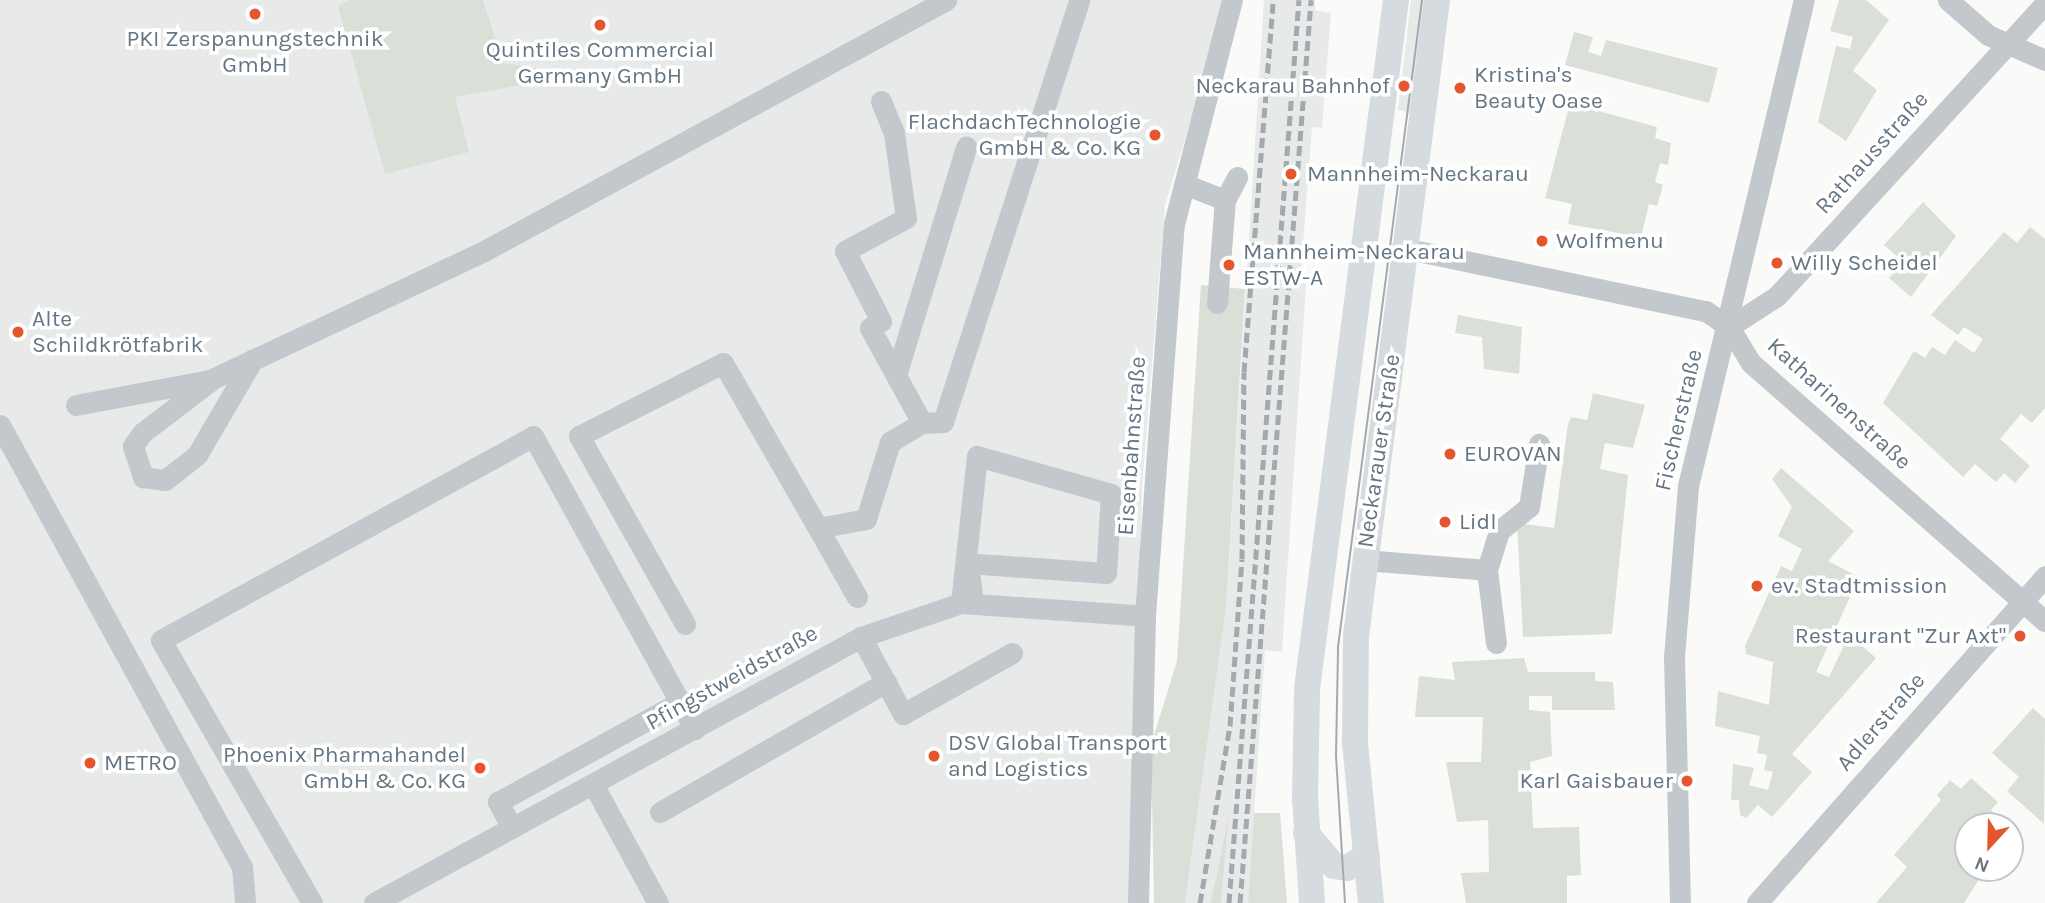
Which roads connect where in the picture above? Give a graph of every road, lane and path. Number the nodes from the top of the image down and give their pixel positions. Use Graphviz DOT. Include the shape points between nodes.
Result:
graph roads {
  1 [pos="946,0"];
  2 [pos="1079,0"];
  3 [pos="1232,0"];
  4 [pos="1396,0"];
  5 [pos="1437,0"];
  6 [pos="1804,0"];
  7 [pos="1948,0"];
  8 [pos="2045,4"];
  9 [pos="2007,44"];
  10 [pos="2045,60"];
  11 [pos="881,101"];
  12 [pos="966,147"];
  13 [pos="1237,177"];
  14 [pos="1184,184"];
  15 [pos="1225,200"];
  16 [pos="906,218"];
  17 [pos="940,230"];
  18 [pos="1408,249"];
  19 [pos="1217,303"];
  20 [pos="1729,327"];
  21 [pos="253,359"];
  22 [pos="896,375"];
  23 [pos="210,380"];
  24 [pos="76,405"];
  25 [pos="922,423"];
  26 [pos="4,438"];
  27 [pos="1539,444"];
  28 [pos="818,528"];
  29 [pos="1364,560"];
  30 [pos="968,563"];
  31 [pos="1487,570"];
  32 [pos="2045,576"];
  33 [pos="857,597"];
  34 [pos="2022,602"];
  35 [pos="967,603"];
  36 [pos="1145,616"];
  37 [pos="2045,621"];
  38 [pos="685,624"];
  39 [pos="861,637"];
  40 [pos="1496,643"];
  41 [pos="1012,653"];
  42 [pos="886,682"];
  43 [pos="680,702"];
  44 [pos="695,729"];
  45 [pos="593,784"];
  46 [pos="660,812"];
  47 [pos="512,828"];
  48 [pos="1306,833"];
  49 [pos="1367,856"];
  50 [pos="245,903"];
  51 [pos="312,903"];
  52 [pos="374,903"];
  53 [pos="657,903"];
  54 [pos="1138,903"];
  55 [pos="1312,903"];
  56 [pos="1371,903"];
  57 [pos="1680,903"];
  58 [pos="1757,903"];
  1 -- 21 [label="street" via="484,251"];
  2 -- 25 [label="street" via="943,422"];
  3 -- 14 [label="street, Eisenbahnstraße"];
  4 -- 48 [label="main road, Neckarauer Straße" via="1307,689"];
  5 -- 18 [label="main road, Neckarauer Straße"];
  6 -- 20 [label="street, Fischerstraße" via="1738,261"];
  7 -- 9 [label="street"];
  8 -- 9 [label="street, Rathausstraße"];
  9 -- 10 [label="street"];
  9 -- 20 [label="street, Rathausstraße" via="1777,296"];
  11 -- 16 [label="street" via="894,133"];
  12 -- 17 [label="street"];
  13 -- 15 [label="street"];
  14 -- 15 [label="street"];
  14 -- 36 [label="street, Eisenbahnstraße" via="1174,224"];
  15 -- 19 [label="street"];
  16 -- 17 [label="street"];
  16 -- 22 [label="street" via="845,251 881,321 870,328"];
  17 -- 22 [label="street"];
  18 -- 20 [label="street, Katharinenstraße" via="1706,311"];
  18 -- 29 [label="main road, Neckarauer Straße"];
  20 -- 34 [label="street, Katharinenstraße" via="1751,363"];
  20 -- 57 [label="street, Fischerstraße" via="1688,486 1674,657"];
  21 -- 23 [label="street"];
  21 -- 23 [label="street" via="197,455 165,480 143,477 134,446 142,433"];
  22 -- 25 [label="street"];
  23 -- 24 [label="street"];
  25 -- 28 [label="street" via="890,442 866,519"];
  26 -- 50 [label="street" via="113,626 242,867"];
  27 -- 31 [label="street" via="1529,507 1499,531"];
  28 -- 33 [label="street"];
  28 -- 38 [label="street" via="723,363 579,436"];
  29 -- 31 [label="street"];
  29 -- 49 [label="main road, Neckarauer Straße" via="1354,711"];
  30 -- 30 [label="street" via="977,456 1111,494 1106,573"];
  30 -- 35 [label="street"];
  31 -- 40 [label="street"];
  32 -- 34 [label="street, Adlerstraße"];
  34 -- 37 [label="street, Katharinenstraße"];
  34 -- 58 [label="street, Adlerstraße"];
  35 -- 36 [label="street, Pfingstweidstraße"];
  35 -- 39 [label="street, Pfingstweidstraße"];
  36 -- 54 [label="street, Eisenbahnstraße"];
  39 -- 42 [label="street"];
  39 -- 44 [label="street, Pfingstweidstraße"];
  41 -- 42 [label="street" via="903,714"];
  42 -- 46 [label="street"];
  43 -- 44 [label="street"];
  43 -- 47 [label="street" via="498,802"];
  43 -- 51 [label="street" via="533,436 161,640"];
  44 -- 45 [label="street, Pfingstweidstraße"];
  45 -- 47 [label="street, Pfingstweidstraße"];
  45 -- 53 [label="street"];
  47 -- 52 [label="street, Pfingstweidstraße"];
  48 -- 49 [label="main road" via="1334,866 1347,868"];
  48 -- 55 [label="main road, Neckarauer Straße"];
  49 -- 56 [label="main road, Neckarauer Straße"];
}
